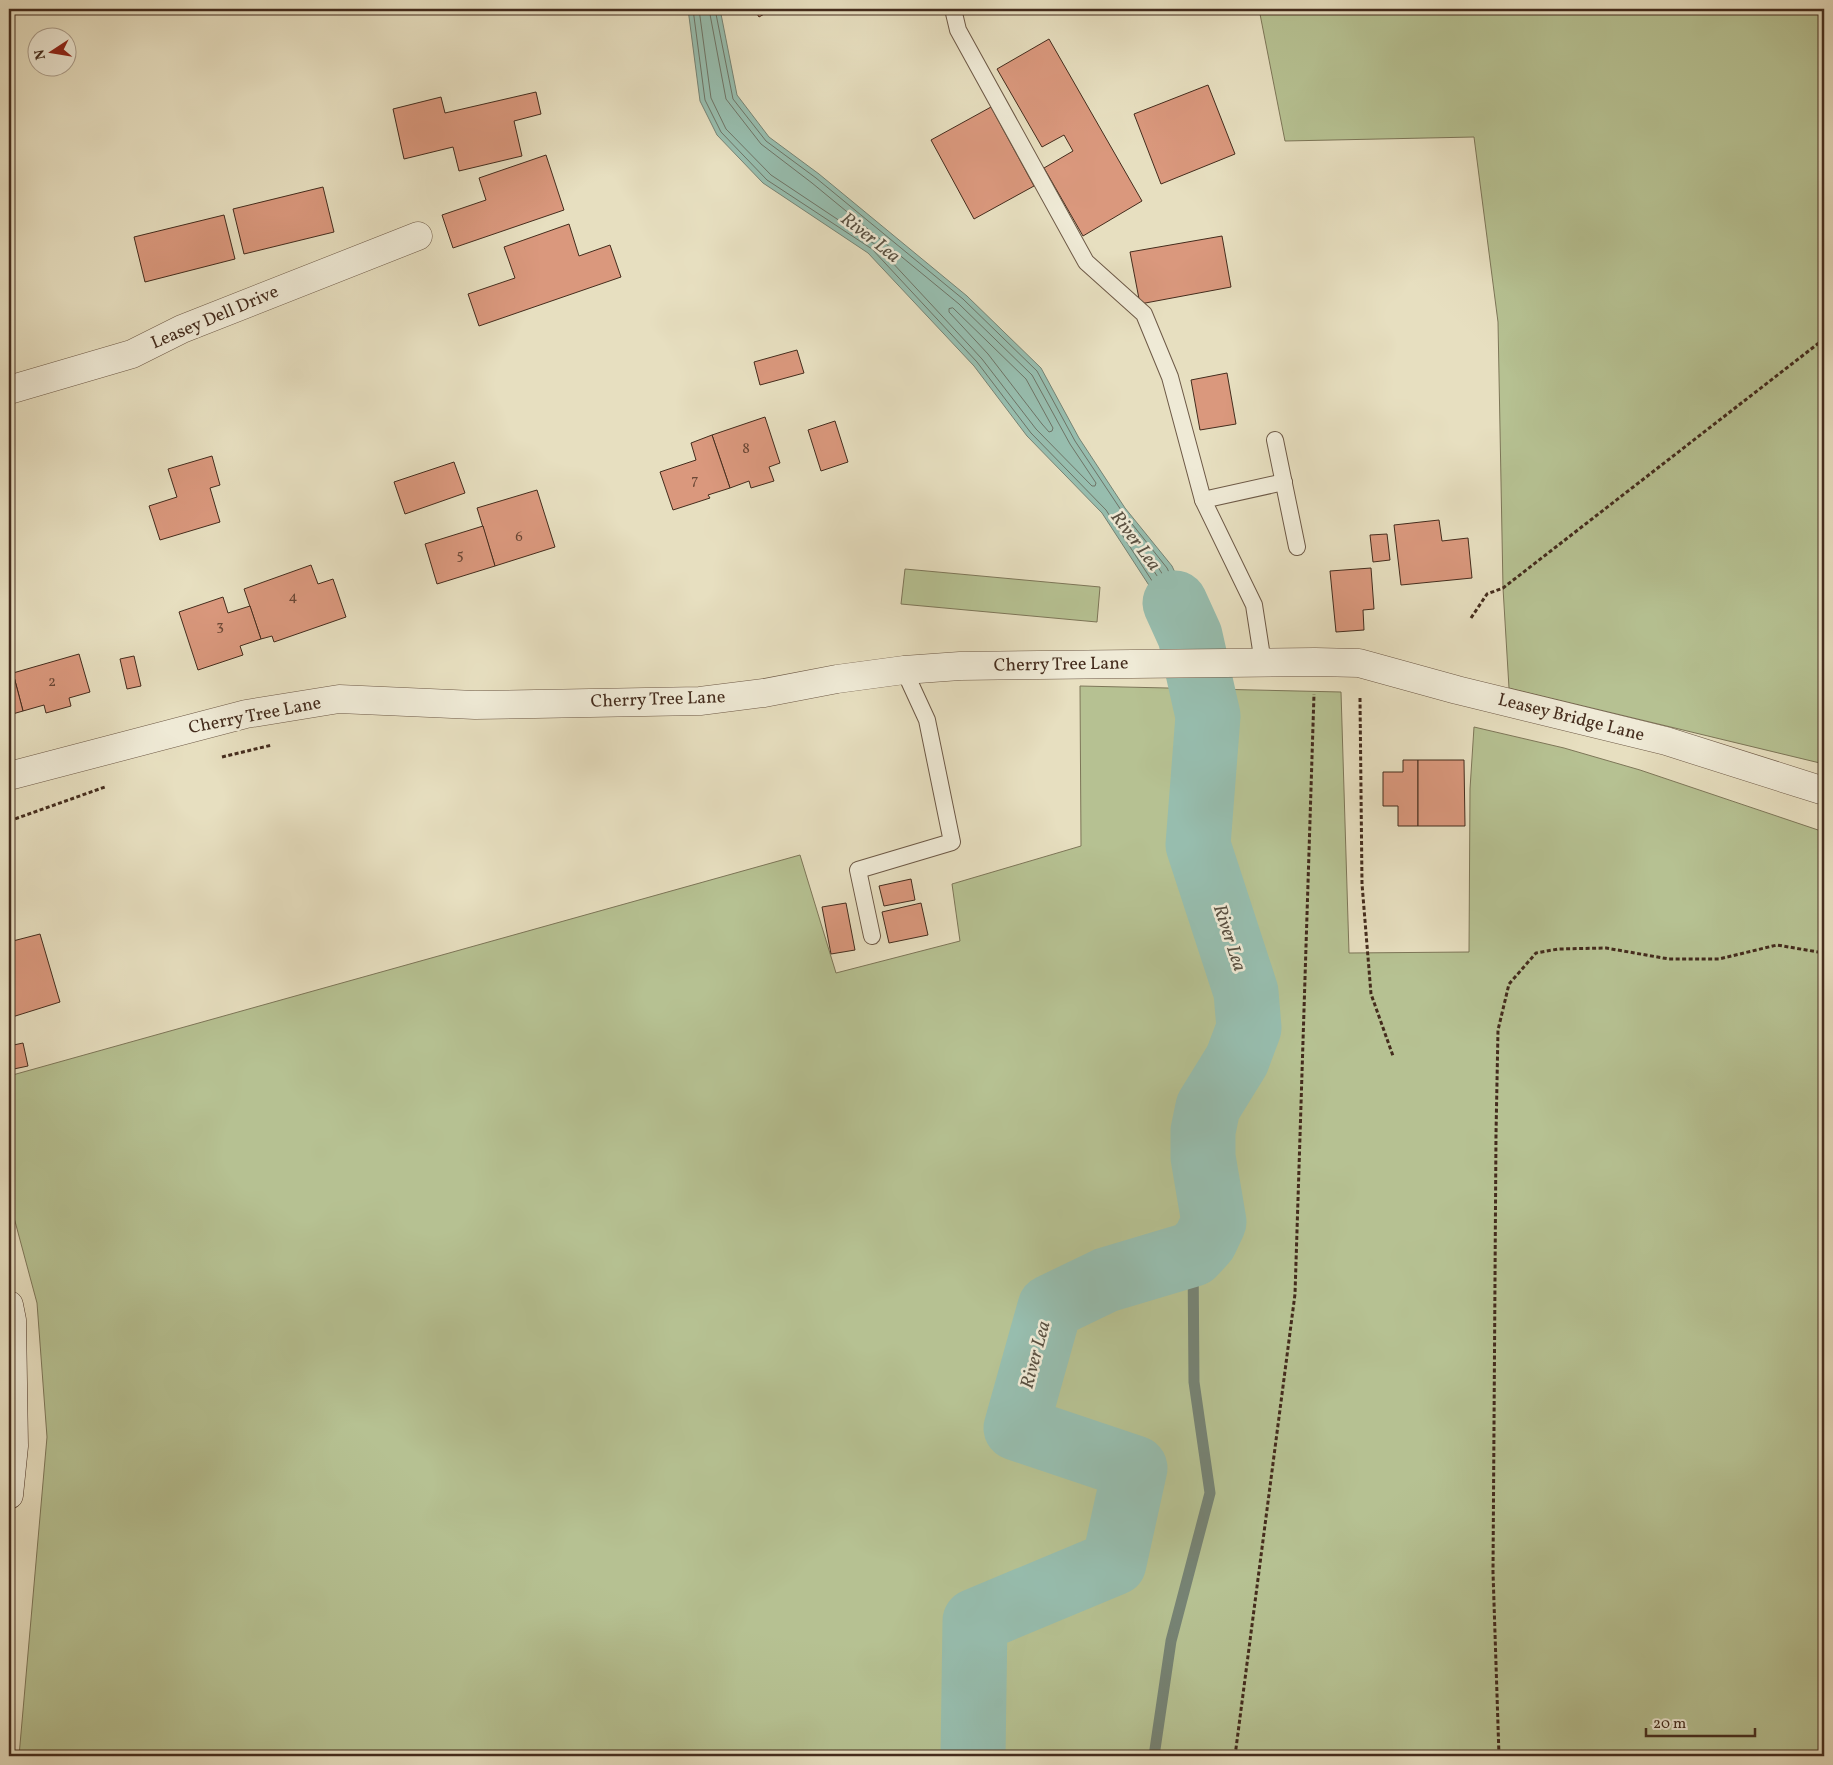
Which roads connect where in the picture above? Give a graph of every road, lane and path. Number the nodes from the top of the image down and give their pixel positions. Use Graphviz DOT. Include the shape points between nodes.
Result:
graph roads {
  1 [pos="954,9"];
  2 [pos="418,236"];
  3 [pos="1824,339"];
  4 [pos="9,390"];
  5 [pos="1275,440"];
  6 [pos="1284,482"];
  7 [pos="1204,500"];
  8 [pos="1297,547"];
  9 [pos="1471,618"];
  10 [pos="1315,662"];
  11 [pos="1263,663"];
  12 [pos="1358,663"];
  13 [pos="904,670"];
  14 [pos="281,743"];
  15 [pos="214,758"];
  16 [pos="9,776"];
  17 [pos="110,786"];
  18 [pos="1824,791"];
  19 [pos="9,821"];
  20 [pos="872,936"];
  21 [pos="1824,953"];
  22 [pos="1393,1056"];
  23 [pos="9,1305"];
  24 [pos="11,1446"];
  25 [pos="9,1494"];
  26 [pos="1235,1756"];
  27 [pos="1499,1756"];
  1 -- 7 [label="lane" via="958,30 1086,262 1144,314 1170,377"];
  2 -- 4 [label="street, Leasey Dell Drive" via="182,329 132,354"];
  3 -- 9 [label="path" via="1503,588 1487,594"];
  5 -- 6 [label="lane"];
  6 -- 7 [label="lane"];
  6 -- 8 [label="lane"];
  7 -- 11 [label="lane" via="1254,605"];
  10 -- 11 [label="street, Cherry Tree Lane"];
  10 -- 12 [label="street, Leasey Bridge Lane"];
  10 -- 26 [label="path" via="1295,1294"];
  11 -- 13 [label="street, Cherry Tree Lane" via="960,666"];
  12 -- 18 [label="street, Leasey Bridge Lane" via="1666,741"];
  12 -- 22 [label="path" via="1362,884 1370,984"];
  13 -- 16 [label="street, Cherry Tree Lane" via="700,701 475,704 339,699 246,714"];
  13 -- 20 [label="lane" via="927,720 952,842 858,870"];
  14 -- 15 [label="path"];
  17 -- 19 [label="path"];
  21 -- 27 [label="path" via="1777,945 1719,959 1669,959 1606,948 1558,949 1536,953 1509,984 1498,1030 1496,1173 1493,1572"];
  23 -- 24 [label="street" via="12,1320"];
  24 -- 25 [label="street"];
}
